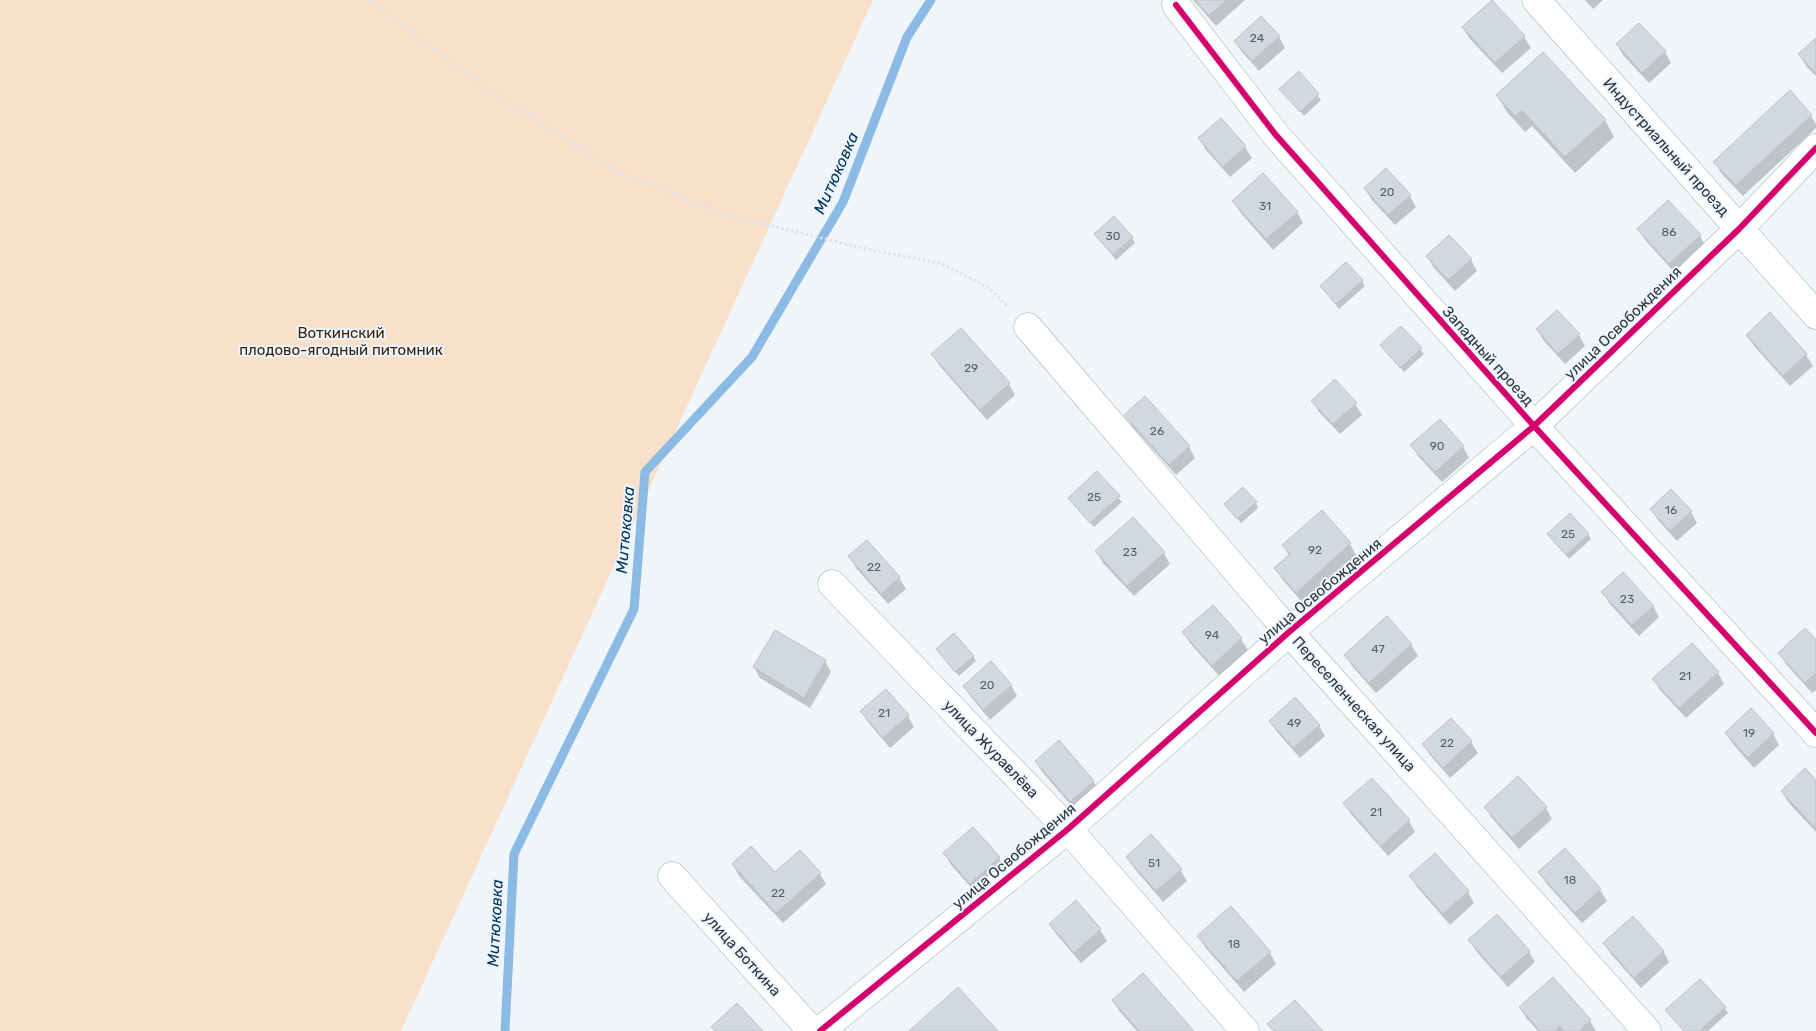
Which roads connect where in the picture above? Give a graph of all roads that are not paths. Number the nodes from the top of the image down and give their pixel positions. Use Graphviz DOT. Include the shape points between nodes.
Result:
graph roads {
  1 [pos="1536,0"];
  2 [pos="1176,5"];
  3 [pos="1816,148"];
  4 [pos="1739,229"];
  5 [pos="1816,315"];
  6 [pos="1028,327"];
  7 [pos="1534,426"];
  8 [pos="832,584"];
  9 [pos="1289,632"];
  10 [pos="1816,733"];
  11 [pos="1068,829"];
  12 [pos="672,876"];
  13 [pos="812,1031"];
  14 [pos="820,1031"];
  15 [pos="1245,1031"];
  16 [pos="1647,1031"];
  1 -- 4 [label="street, Индустриальный проезд"];
  2 -- 7 [label="street, Западный проезд" via="1275,134"];
  3 -- 4 [label="street, улица Освобождения"];
  4 -- 5 [label="street, Индустриальный проезд"];
  4 -- 7 [label="street, улица Освобождения"];
  6 -- 9 [label="street, Переселенческая улица"];
  7 -- 9 [label="street, улица Освобождения"];
  7 -- 10 [label="street, Западный проезд"];
  8 -- 11 [label="street, улица Журавлёва"];
  9 -- 11 [label="street, улица Освобождения"];
  9 -- 16 [label="street, Переселенческая улица"];
  11 -- 14 [label="street, улица Освобождения"];
  11 -- 15 [label="street, улица Журавлёва"];
  12 -- 13 [label="street, улица Боткина"];
}
